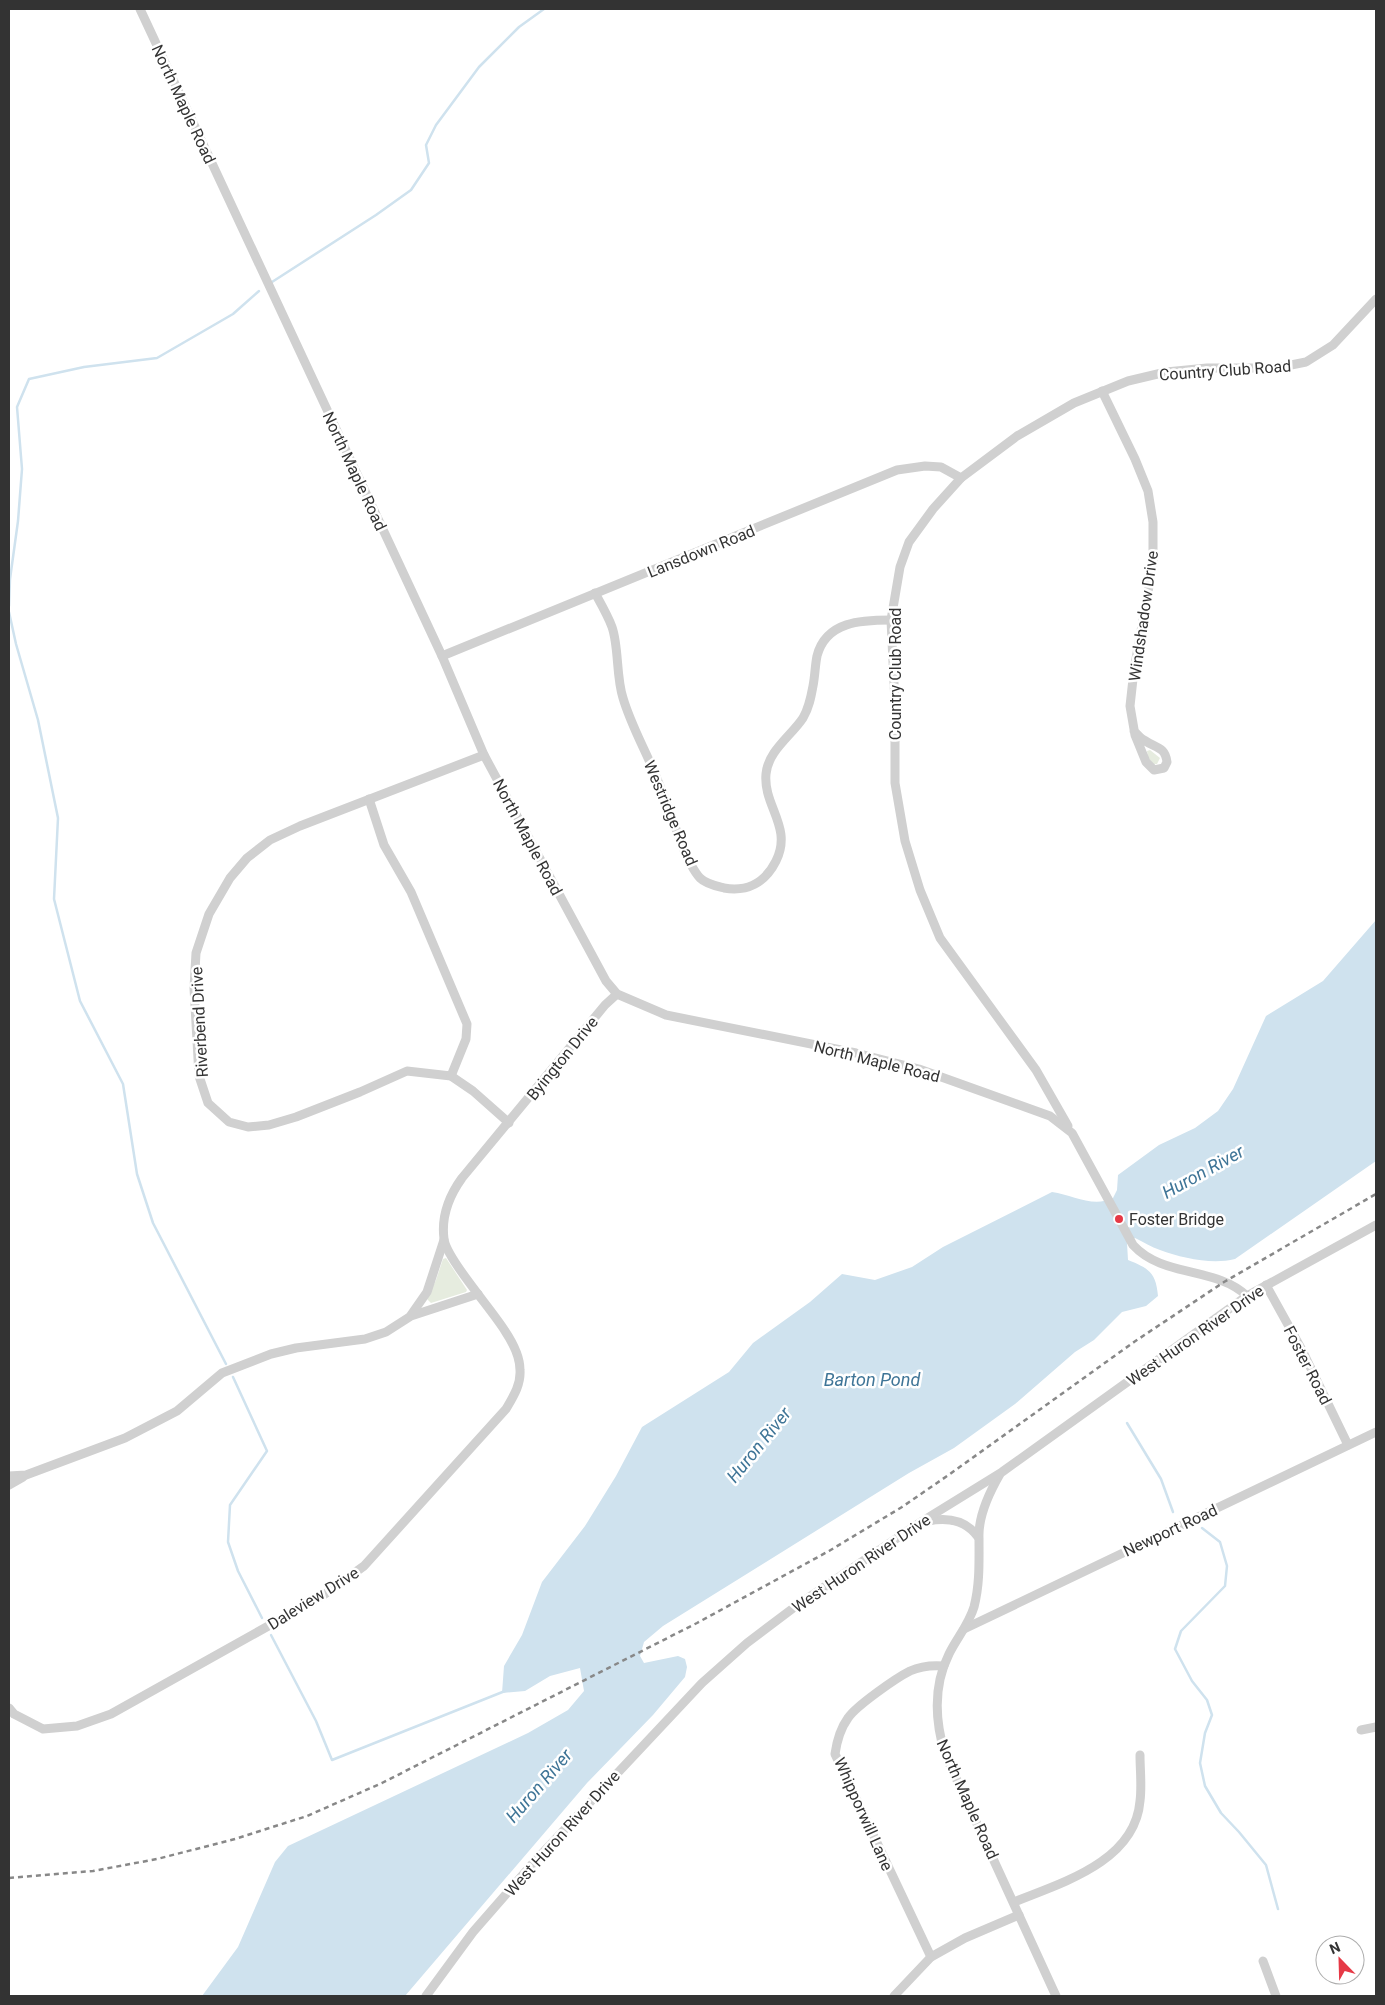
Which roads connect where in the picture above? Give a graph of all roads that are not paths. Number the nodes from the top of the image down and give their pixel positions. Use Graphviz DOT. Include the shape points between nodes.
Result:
graph roads {
  1 [pos="140,9"];
  2 [pos="1376,299"];
  3 [pos="1102,391"];
  4 [pos="961,478"];
  5 [pos="596,593"];
  6 [pos="891,620"];
  7 [pos="442,656"];
  8 [pos="1134,731"];
  9 [pos="484,755"];
  10 [pos="369,799"];
  11 [pos="617,994"];
  12 [pos="451,1076"];
  13 [pos="509,1123"];
  14 [pos="1072,1133"];
  15 [pos="1376,1225"];
  16 [pos="444,1240"];
  17 [pos="1266,1285"];
  18 [pos="478,1294"];
  19 [pos="1247,1296"];
  20 [pos="411,1316"];
  21 [pos="1376,1432"];
  22 [pos="1348,1445"];
  23 [pos="1002,1472"];
  24 [pos="9,1476"];
  25 [pos="26,1476"];
  26 [pos="9,1485"];
  27 [pos="921,1522"];
  28 [pos="978,1537"];
  29 [pos="964,1629"];
  30 [pos="944,1666"];
  31 [pos="9,1708"];
  32 [pos="1376,1727"];
  33 [pos="1361,1730"];
  34 [pos="1140,1755"];
  35 [pos="1014,1902"];
  36 [pos="1019,1915"];
  37 [pos="931,1957"];
  38 [pos="1263,1961"];
  39 [pos="426,1996"];
  40 [pos="894,1996"];
  41 [pos="1056,1996"];
  42 [pos="1276,1996"];
  1 -- 7 [label="street, North Maple Road"];
  2 -- 3 [label="street, Country Club Road" via="1333,345 1306,362 1276,368 1207,368 1166,372"];
  3 -- 4 [label="street, Country Club Road" via="1017,436"];
  3 -- 8 [label="street, Windshadow Drive" via="1148,491 1153,522 1153,564 1130,706"];
  4 -- 5 [label="street, Lansdown Road" via="941,467 897,470"];
  4 -- 6 [label="street, Country Club Road" via="909,542 900,568"];
  5 -- 6 [label="street, Westridge Road" via="613,628 622,696 632,727 662,791 686,856 700,878 713,886 732,889 744,890 760,882 776,862 782,833 768,792 766,775 770,759 803,717 810,702 823,641 832,631 849,623"];
  5 -- 7 [label="street, Lansdown Road"];
  6 -- 14 [label="street, Country Club Road" via="895,783 905,841 920,890 940,938 1036,1070"];
  7 -- 9 [label="street, North Maple Road"];
  8 -- 8 [label="street, Windshadow Drive" via="1165,752 1167,762 1164,768 1150,768"];
  9 -- 10 [label="street, Riverbend Drive"];
  9 -- 11 [label="street, North Maple Road" via="606,981"];
  10 -- 12 [label="street" via="384,845 411,892 467,1024 466,1040"];
  10 -- 12 [label="street, Riverbend Drive" via="270,840 247,858 230,878 210,914 196,953 194,988 199,1076 208,1103 229,1122 248,1127 296,1117 406,1071"];
  11 -- 13 [label="street, Byington Drive"];
  11 -- 14 [label="street, North Maple Road" via="666,1015 856,1053 918,1069 1050,1116"];
  12 -- 13 [label="street, Riverbend Drive"];
  13 -- 16 [label="street, Byington Drive" via="452,1192 445,1212"];
  14 -- 19 [label="street, North Maple Road" via="1141,1254 1212,1277"];
  15 -- 17 [label="street, West Huron River Drive"];
  16 -- 18 [label="street, Daleview Drive"];
  16 -- 20 [label="street" via="428,1292"];
  17 -- 19 [label="street, West Huron River Drive"];
  17 -- 22 [label="street, Foster Road"];
  18 -- 20 [label="street"];
  18 -- 31 [label="street, Daleview Drive" via="515,1346 520,1370 517,1390 506,1409 364,1566 322,1596 111,1714 77,1726 43,1729"];
  19 -- 23 [label="street, West Huron River Drive"];
  20 -- 25 [label="street" via="386,1332 366,1339 296,1348 222,1373 177,1411 125,1438"];
  21 -- 22 [label="street, Newport Road"];
  22 -- 29 [label="street, Newport Road"];
  23 -- 27 [label="street, West Huron River Drive"];
  23 -- 28 [label="street, North Maple Road" via="988,1496"];
  24 -- 25 [label="street"];
  25 -- 26 [label="street"];
  27 -- 28 [label="street" via="942,1518 962,1522"];
  27 -- 39 [label="street, West Huron River Drive" via="796,1606 702,1683 534,1862 473,1932"];
  28 -- 29 [label="street, North Maple Road" via="980,1556 974,1608"];
  29 -- 30 [label="street, North Maple Road"];
  30 -- 35 [label="street, North Maple Road" via="937,1711 938,1732"];
  30 -- 37 [label="street, Whipporwill Lane" via="929,1665 910,1672 848,1716 838,1736 836,1754"];
  32 -- 33 [label="street"];
  34 -- 35 [label="street" via="1140,1803 1127,1838 1094,1867"];
  35 -- 36 [label="street, North Maple Road"];
  36 -- 37 [label="street" via="965,1938"];
  36 -- 41 [label="street, North Maple Road"];
  37 -- 40 [label="street"];
  38 -- 42 [label="street"];
}
